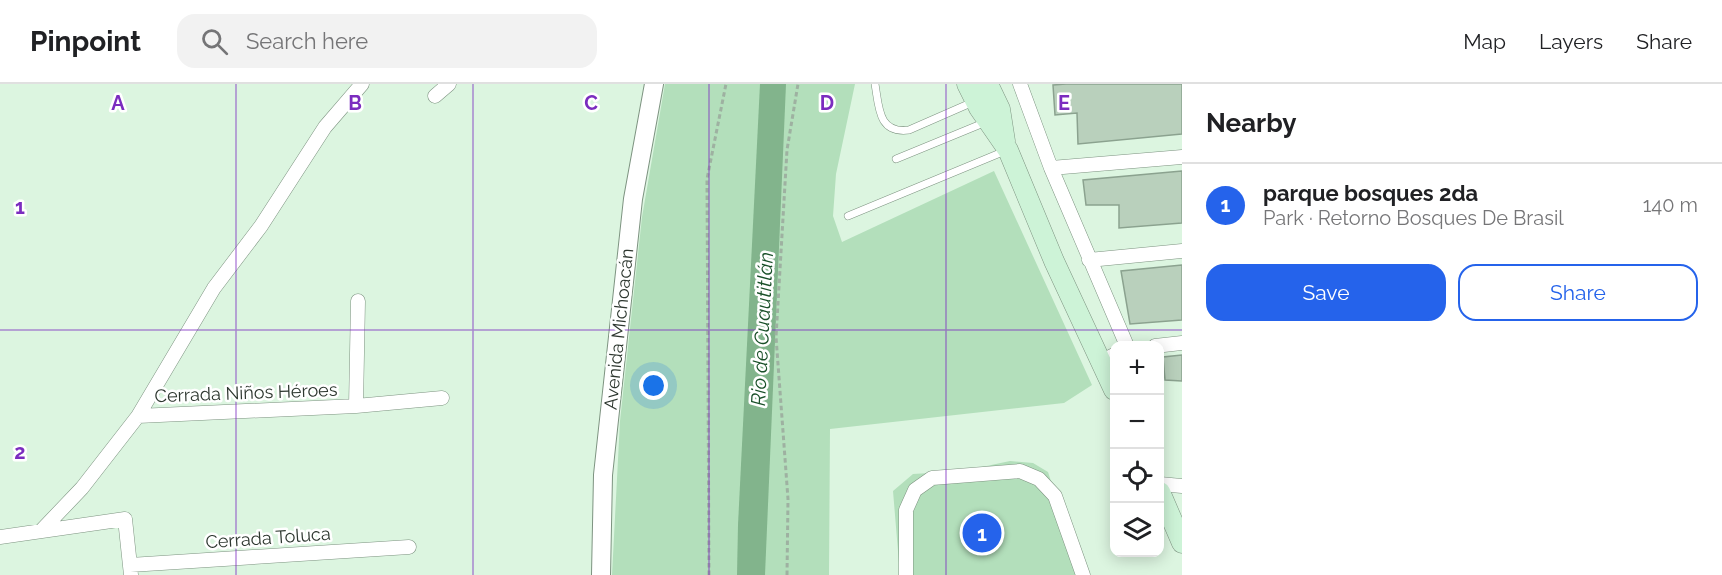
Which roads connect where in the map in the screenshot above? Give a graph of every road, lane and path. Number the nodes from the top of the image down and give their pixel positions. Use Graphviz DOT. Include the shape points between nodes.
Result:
graph roads {
  1 [pos="362,84"];
  2 [pos="450,84"];
  3 [pos="654,84"];
  4 [pos="726,84"];
  5 [pos="798,84"];
  6 [pos="875,84"];
  7 [pos="988,84"];
  8 [pos="1020,84"];
  9 [pos="971,92"];
  10 [pos="435,96"];
  11 [pos="988,121"];
  12 [pos="1007,148"];
  13 [pos="1182,157"];
  14 [pos="896,159"];
  15 [pos="1051,168"];
  16 [pos="848,216"];
  17 [pos="1182,250"];
  18 [pos="1089,260"];
  19 [pos="358,301"];
  20 [pos="1125,341"];
  21 [pos="1182,343"];
  22 [pos="1164,344"];
  23 [pos="1108,358"];
  24 [pos="442,398"];
  25 [pos="356,406"];
  26 [pos="138,416"];
  27 [pos="1164,484"];
  28 [pos="1182,486"];
  29 [pos="1164,500"];
  30 [pos="41,531"];
  31 [pos="1180,532"];
  32 [pos="0,537"];
  33 [pos="409,547"];
  34 [pos="130,570"];
  35 [pos="601,575"];
  36 [pos="709,575"];
  37 [pos="787,575"];
  38 [pos="906,575"];
  39 [pos="1083,575"];
  1 -- 26 [label="street" via="325,127 261,226 214,288"];
  2 -- 10 [label="street"];
  3 -- 35 [label="street, Avenida Michoacán" via="633,199 605,464"];
  4 -- 36 [label="path" via="707,179"];
  5 -- 37 [label="path" via="787,150 776,337 788,499"];
  6 -- 9 [label="lane" via="886,126 897,131 909,130"];
  7 -- 12 [label="main road" via="1000,109"];
  8 -- 15 [label="street"];
  9 -- 11 [label="main road"];
  11 -- 12 [label="main road"];
  11 -- 14 [label="lane"];
  12 -- 16 [label="lane"];
  12 -- 23 [label="main road" via="1054,261"];
  13 -- 15 [label="street"];
  15 -- 18 [label="street"];
  17 -- 18 [label="street"];
  18 -- 20 [label="street"];
  19 -- 25 [label="street, Cerrada Niños Héroes"];
  21 -- 22 [label="street"];
  24 -- 25 [label="street, Cerrada Niños Héroes"];
  25 -- 26 [label="street, Cerrada Niños Héroes"];
  26 -- 30 [label="street" via="82,488"];
  27 -- 28 [label="street"];
  29 -- 31 [label="main road"];
  30 -- 32 [label="street"];
  30 -- 34 [label="street" via="125,519"];
  33 -- 34 [label="street, Cerrada Toluca"];
  38 -- 39 [label="street" via="906,510 915,490 932,478 1020,471 1039,479 1054,496"];
}
